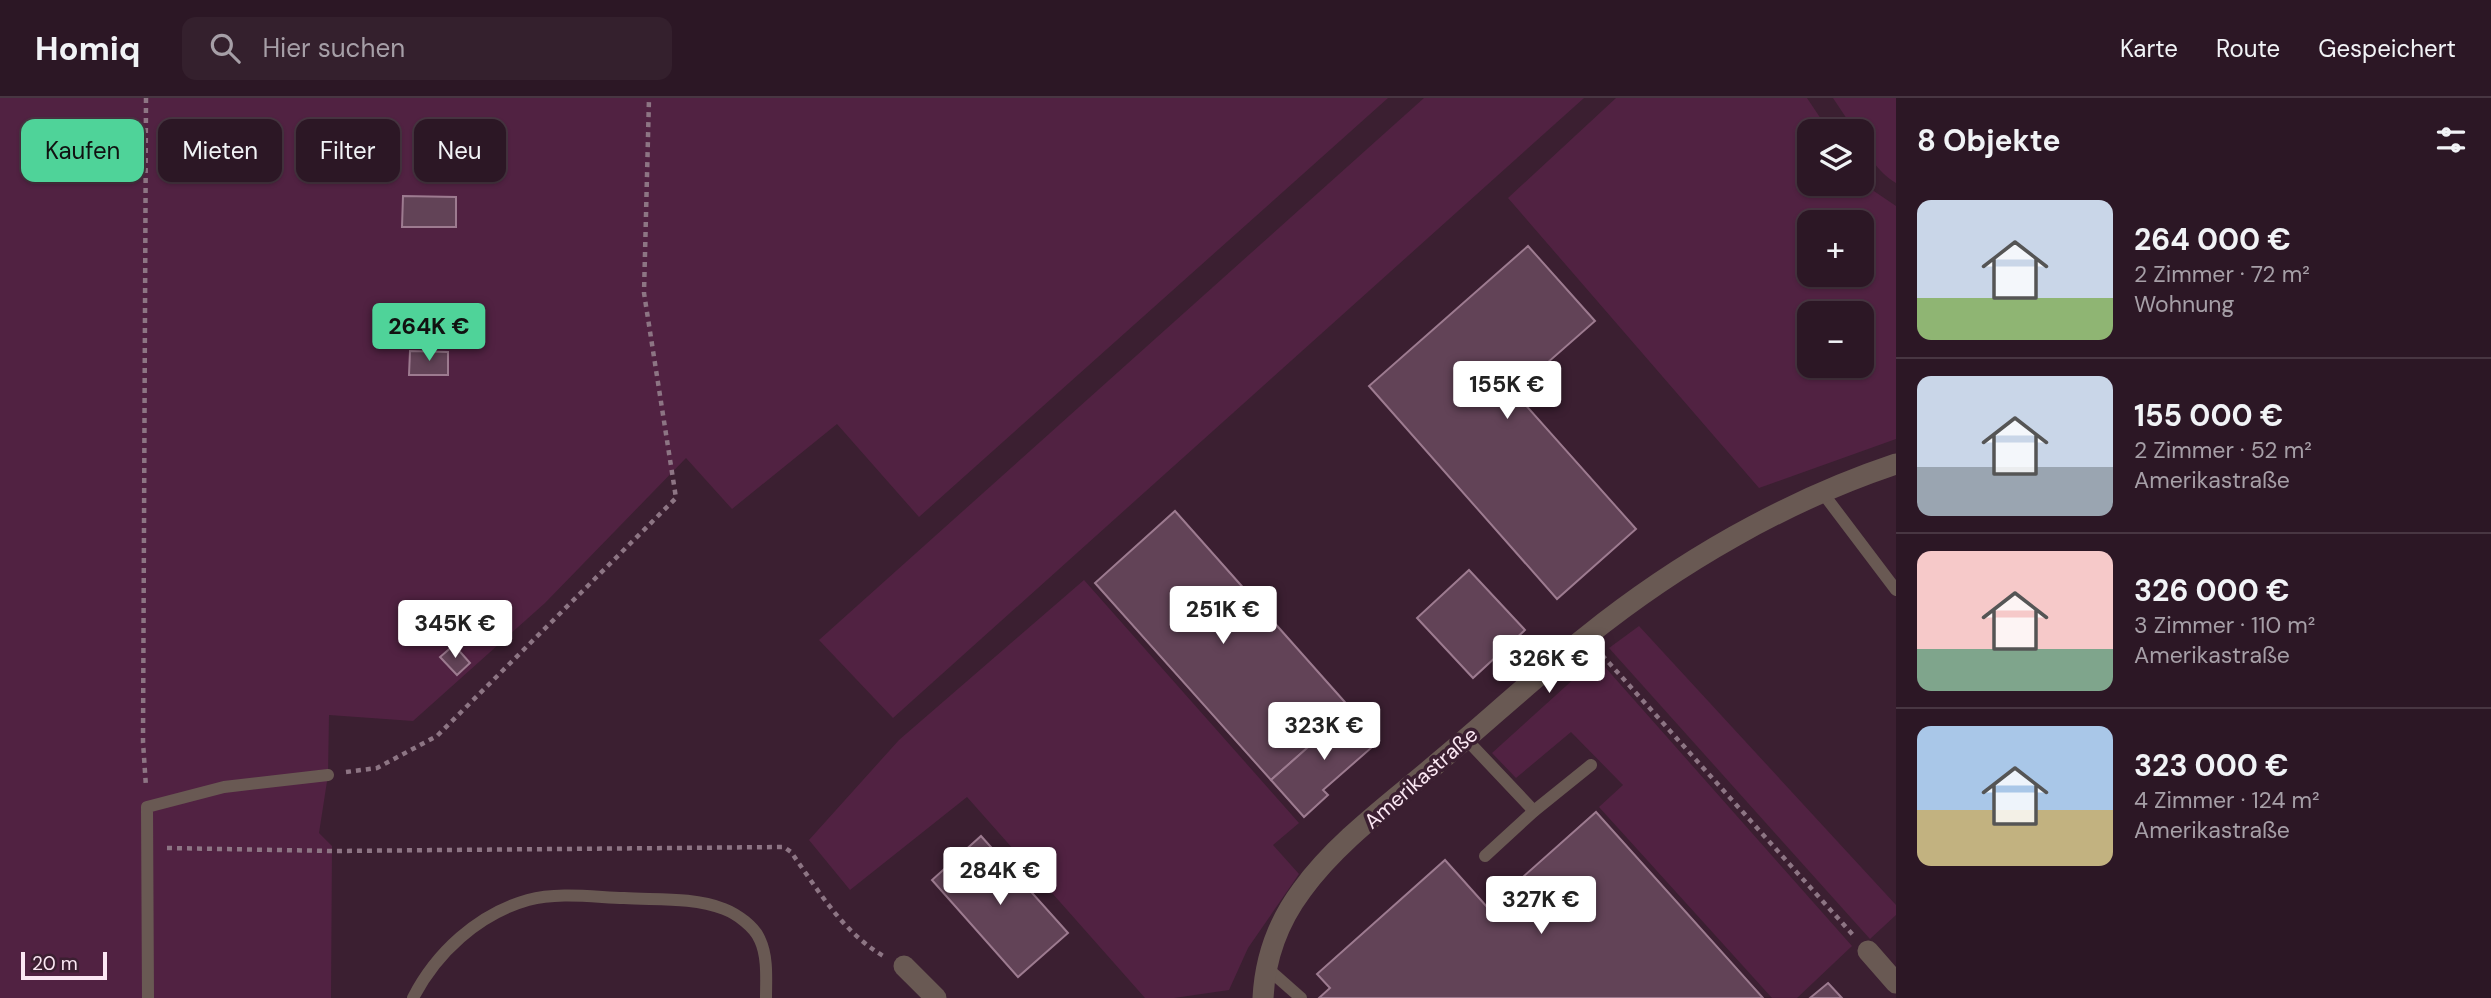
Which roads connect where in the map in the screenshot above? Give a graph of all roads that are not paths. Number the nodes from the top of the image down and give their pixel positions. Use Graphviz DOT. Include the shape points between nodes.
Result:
graph roads {
  1 [pos="1896,464"];
  2 [pos="1822,492"];
  3 [pos="1896,590"];
  4 [pos="1466,739"];
  5 [pos="1591,765"];
  6 [pos="328,775"];
  7 [pos="1534,811"];
  8 [pos="1485,856"];
  9 [pos="1868,951"];
  10 [pos="904,966"];
  11 [pos="1267,968"];
  12 [pos="1896,983"];
  13 [pos="148,998"];
  14 [pos="413,998"];
  15 [pos="766,998"];
  16 [pos="936,998"];
  17 [pos="1263,998"];
  18 [pos="1301,998"];
  1 -- 2 [label="street, Amerikastraße"];
  2 -- 3 [label="lane"];
  2 -- 4 [label="street, Amerikastraße" via="1764,521 1638,597"];
  4 -- 7 [label="lane"];
  4 -- 11 [label="street, Amerikastraße" via="1345,843 1303,889 1274,938"];
  5 -- 7 [label="lane"];
  6 -- 13 [label="lane" via="224,787 147,807"];
  7 -- 8 [label="lane"];
  9 -- 12 [label="street"];
  10 -- 16 [label="street"];
  11 -- 17 [label="street, Amerikastraße"];
  11 -- 18 [label="lane"];
  14 -- 15 [label="lane" via="460,936 500,911 529,900 568,896 697,902 727,910 749,925 760,940"];
}
